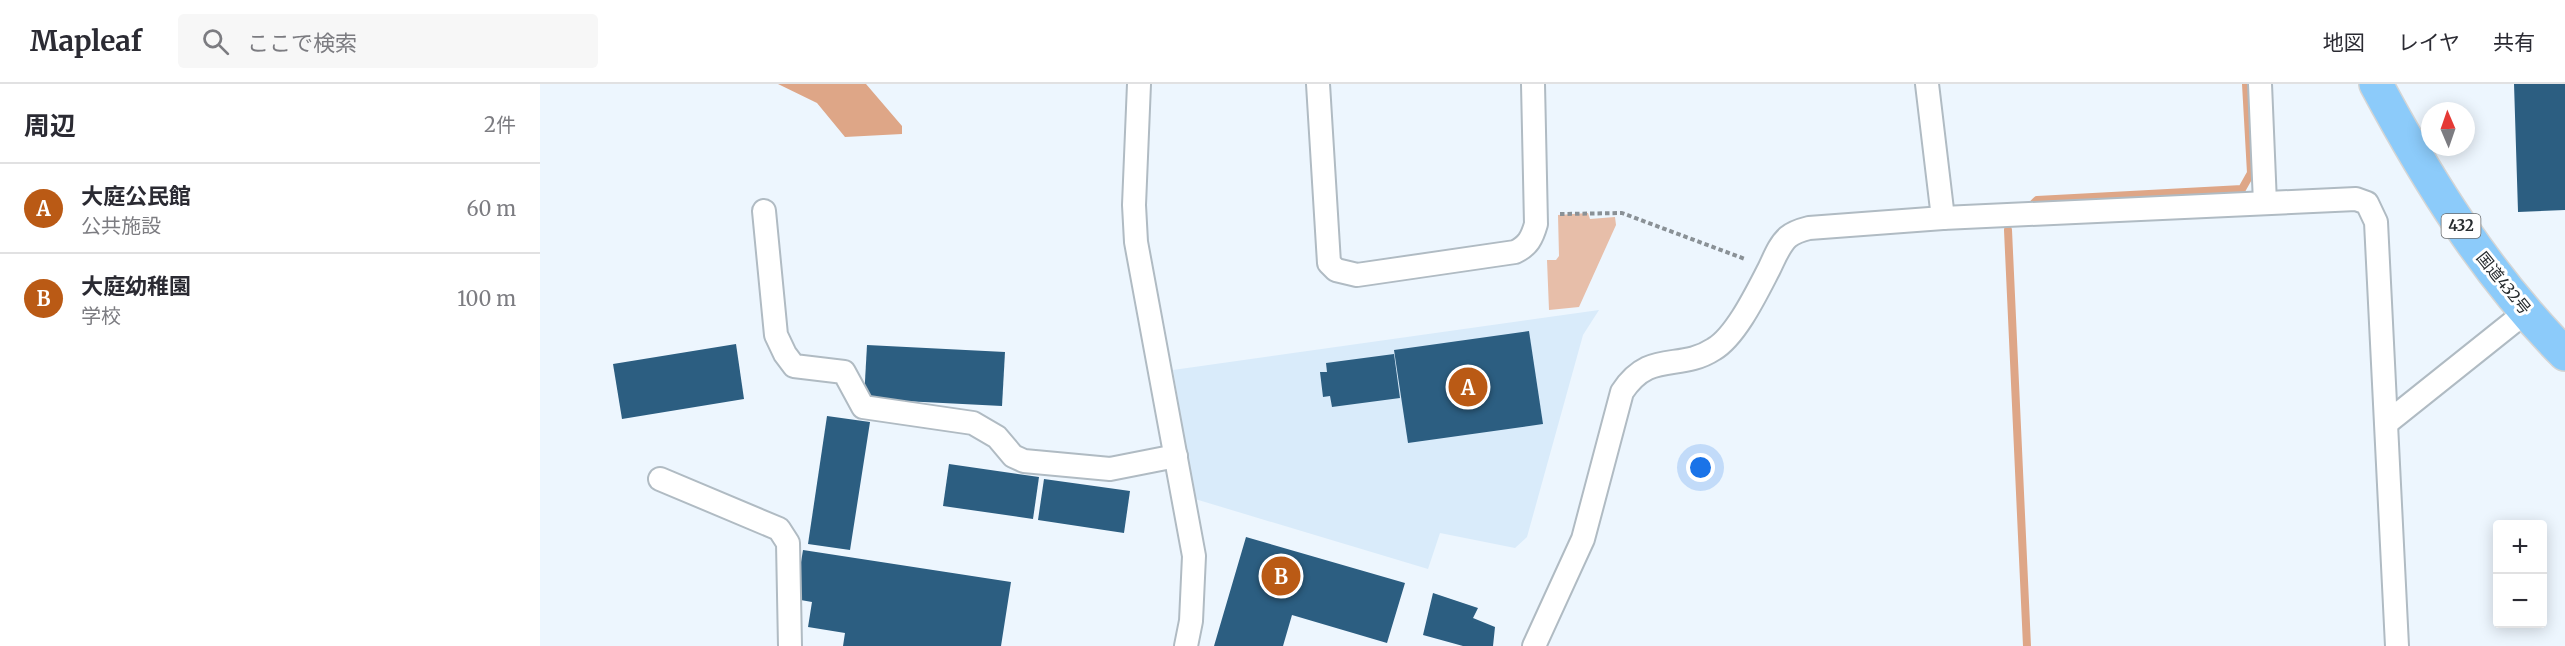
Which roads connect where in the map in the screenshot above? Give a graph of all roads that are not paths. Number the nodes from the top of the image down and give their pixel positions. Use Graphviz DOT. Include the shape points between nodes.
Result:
graph roads {
  1 [pos="1139,84"];
  2 [pos="1318,84"];
  3 [pos="1533,84"];
  4 [pos="1927,84"];
  5 [pos="2260,84"];
  6 [pos="2376,84"];
  7 [pos="2265,203"];
  8 [pos="764,211"];
  9 [pos="1943,218"];
  10 [pos="2527,311"];
  11 [pos="2565,354"];
  12 [pos="2388,422"];
  13 [pos="1176,456"];
  14 [pos="660,479"];
  15 [pos="790,646"];
  16 [pos="1185,646"];
  17 [pos="1534,646"];
  18 [pos="2397,646"];
  1 -- 13 [label="street" via="1136,242"];
  2 -- 3 [label="street" via="1329,263 1336,270 1357,275 1515,252 1525,247 1533,237 1536,214"];
  4 -- 9 [label="street"];
  5 -- 7 [label="street"];
  6 -- 10 [label="highway, 国道432号 / 432" via="2427,174 2477,250"];
  7 -- 9 [label="street"];
  7 -- 12 [label="street" via="2356,199 2373,210"];
  8 -- 13 [label="street" via="776,335 794,366 844,372 863,407 973,423 1024,461 1110,469"];
  9 -- 17 [label="street" via="1809,228 1786,238 1732,331 1717,348 1700,358 1642,369 1630,379 1622,392 1583,539"];
  10 -- 11 [label="highway, 国道432号 / 432"];
  10 -- 12 [label="street"];
  12 -- 18 [label="street"];
  13 -- 16 [label="street" via="1194,556 1191,621"];
  14 -- 15 [label="street" via="784,534 788,543"];
}
